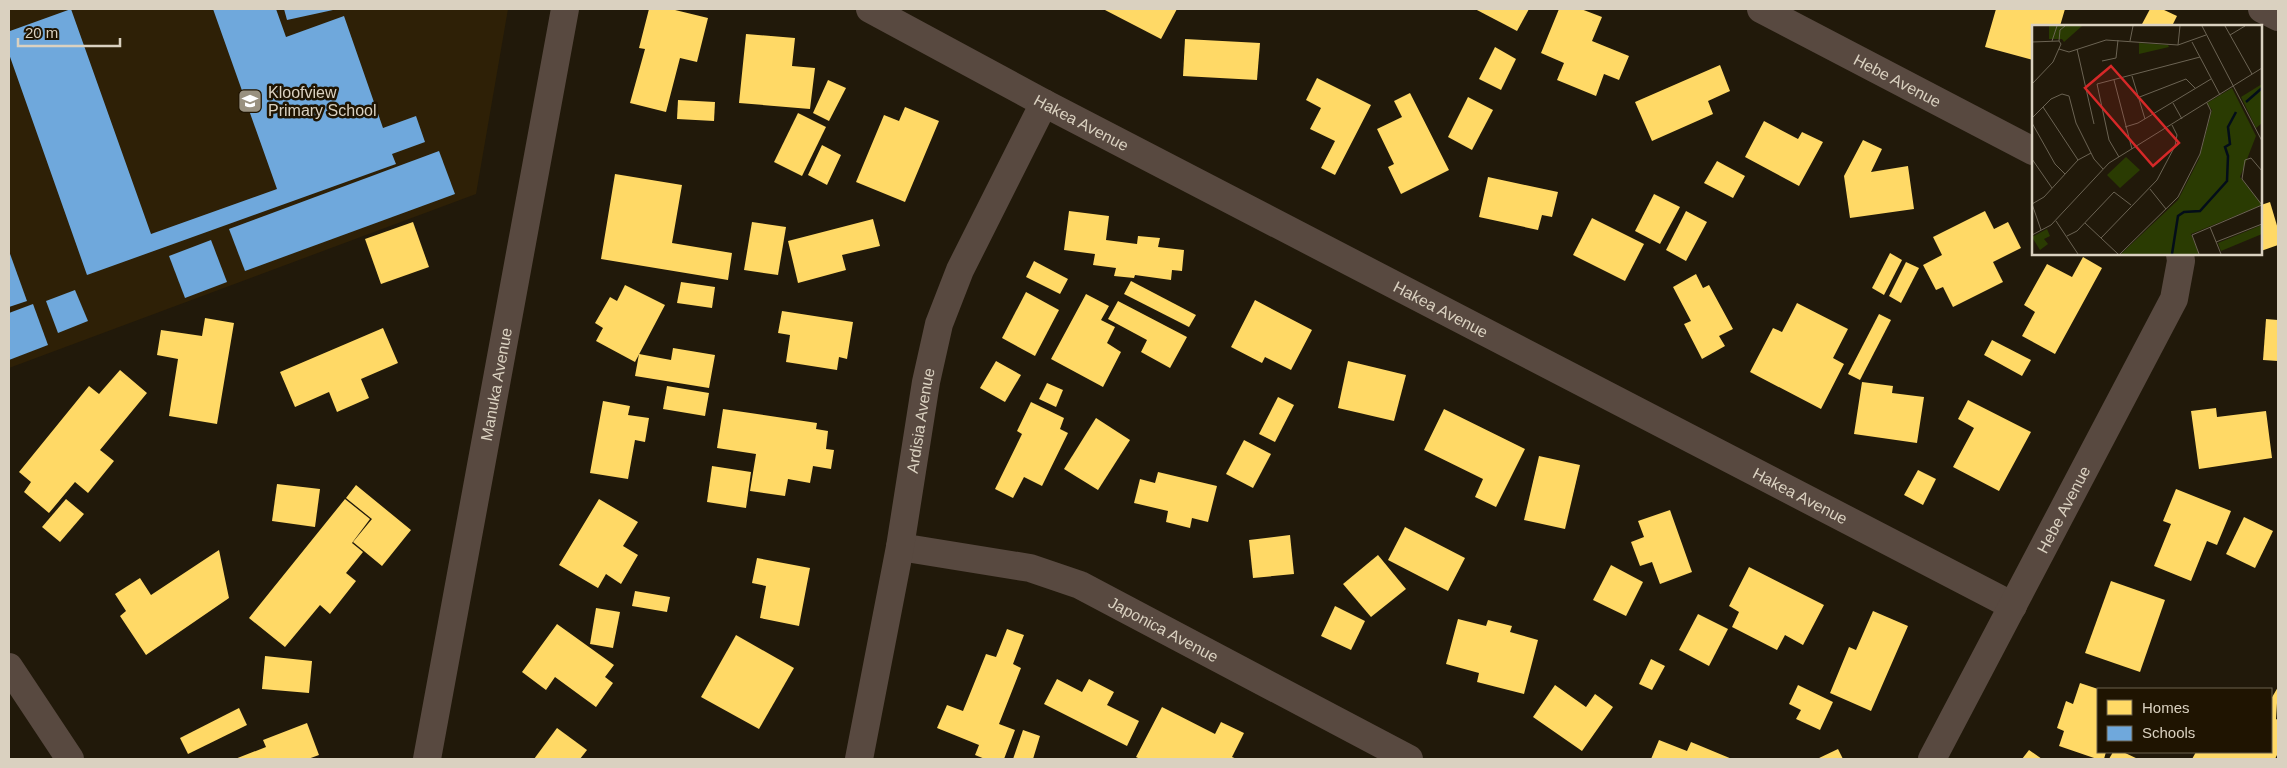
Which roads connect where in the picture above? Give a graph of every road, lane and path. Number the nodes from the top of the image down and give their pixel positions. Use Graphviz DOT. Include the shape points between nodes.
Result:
graph roads {
  1 [pos="564,9"];
  2 [pos="870,9"];
  3 [pos="1761,9"];
  4 [pos="2262,9"];
  5 [pos="2278,17"];
  6 [pos="1044,103"];
  7 [pos="2032,150"];
  8 [pos="2180,255"];
  9 [pos="900,547"];
  10 [pos="2013,606"];
  11 [pos="9,667"];
  12 [pos="1367,749"];
  13 [pos="70,759"];
  14 [pos="427,759"];
  15 [pos="859,759"];
  16 [pos="1409,759"];
  17 [pos="1932,759"];
  1 -- 14 [label="street, Manuka Avenue"];
  2 -- 6 [label="street, Hakea Avenue"];
  3 -- 7 [label="street, Hebe Avenue"];
  4 -- 5 [label="street"];
  6 -- 9 [label="street, Ardisia Avenue" via="960,270 939,324 926,382"];
  6 -- 10 [label="street, Hakea Avenue"];
  8 -- 10 [label="street, Hebe Avenue" via="2174,298"];
  9 -- 12 [label="street, Japonica Avenue" via="1030,568 1080,585"];
  9 -- 15 [label="street, Ardisia Avenue"];
  10 -- 17 [label="street, Hebe Avenue"];
  11 -- 13 [label="street"];
  12 -- 16 [label="street, Japonica Avenue"];
}
